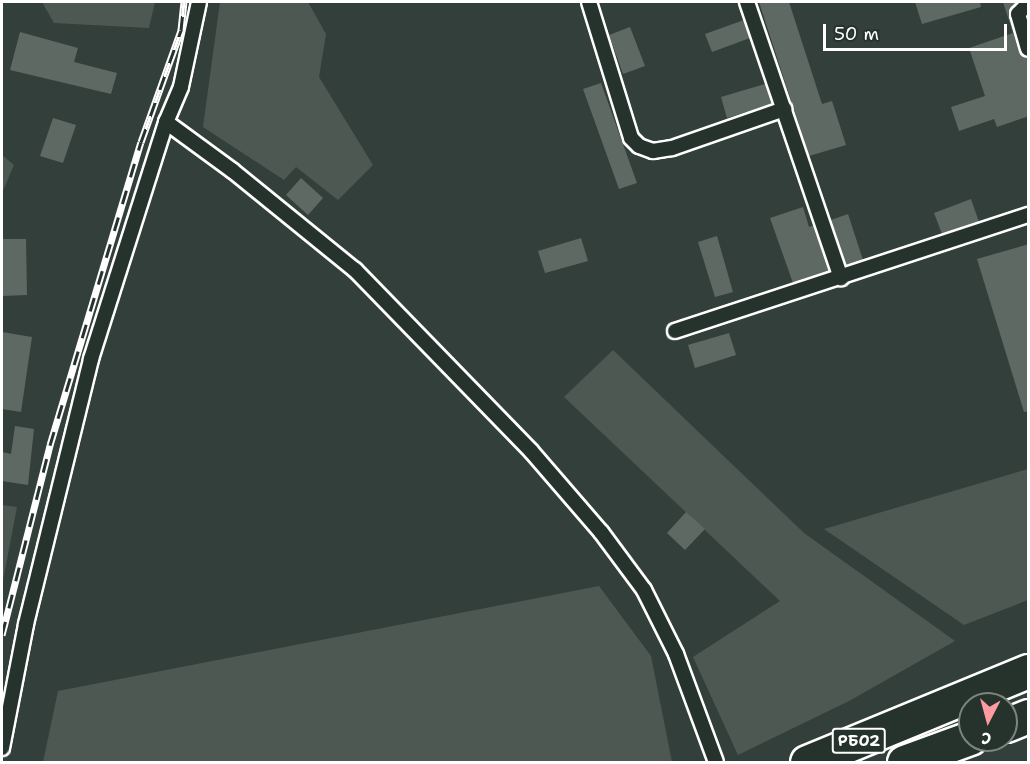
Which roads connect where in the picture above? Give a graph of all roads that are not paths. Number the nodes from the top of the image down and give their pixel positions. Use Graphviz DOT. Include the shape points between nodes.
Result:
graph roads {
  1 [pos="199,2"];
  2 [pos="589,2"];
  3 [pos="747,2"];
  4 [pos="1029,4"];
  5 [pos="1029,49"];
  6 [pos="784,109"];
  7 [pos="166,122"];
  8 [pos="1029,215"];
  9 [pos="841,278"];
  10 [pos="675,331"];
  11 [pos="1029,671"];
  12 [pos="958,742"];
  13 [pos="2,748"];
  14 [pos="716,762"];
  15 [pos="807,762"];
  16 [pos="904,762"];
  1 -- 7 [label="lane" via="181,87"];
  2 -- 6 [label="lane" via="631,138 639,146 653,151 672,148"];
  3 -- 6 [label="lane"];
  4 -- 5 [label="lane" via="1018,14"];
  6 -- 9 [label="lane"];
  7 -- 13 [label="lane" via="91,359 26,624"];
  7 -- 14 [label="lane" via="355,270 531,451 601,532 644,590 671,643"];
  8 -- 9 [label="lane"];
  9 -- 10 [label="lane"];
  11 -- 15 [label="highway, РБ02"];
  12 -- 16 [label="highway, РБ02"];
}
